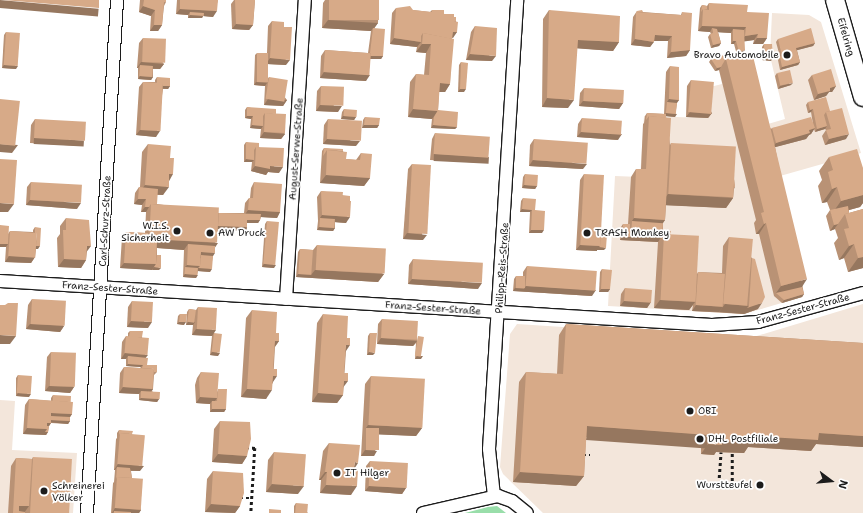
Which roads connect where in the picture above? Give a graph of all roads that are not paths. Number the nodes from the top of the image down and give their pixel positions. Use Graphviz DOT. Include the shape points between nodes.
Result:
graph roads {
  1 [pos="117,0"];
  2 [pos="305,0"];
  3 [pos="517,0"];
  4 [pos="835,0"];
  5 [pos="863,97"];
  6 [pos="0,281"];
  7 [pos="101,287"];
  8 [pos="863,293"];
  9 [pos="286,299"];
  10 [pos="499,312"];
  11 [pos="494,496"];
  12 [pos="87,513"];
  13 [pos="423,513"];
  14 [pos="527,513"];
  1 -- 7 [label="street, Carl-Schurz-Straße"];
  2 -- 9 [label="street, August-Serwe-Straße"];
  3 -- 10 [label="street, Philipp-Reis-Straße"];
  4 -- 5 [label="main road, Eifelring"];
  6 -- 7 [label="street, Franz-Sester-Straße"];
  7 -- 9 [label="street, Franz-Sester-Straße"];
  7 -- 12 [label="street, Carl-Schurz-Straße"];
  8 -- 10 [label="street, Franz-Sester-Straße" via="773,319 732,325"];
  9 -- 10 [label="street, Franz-Sester-Straße"];
  10 -- 11 [label="street, Philipp-Reis-Straße" via="489,449"];
  11 -- 13 [label="street"];
  11 -- 14 [label="street" via="506,498"];
}
